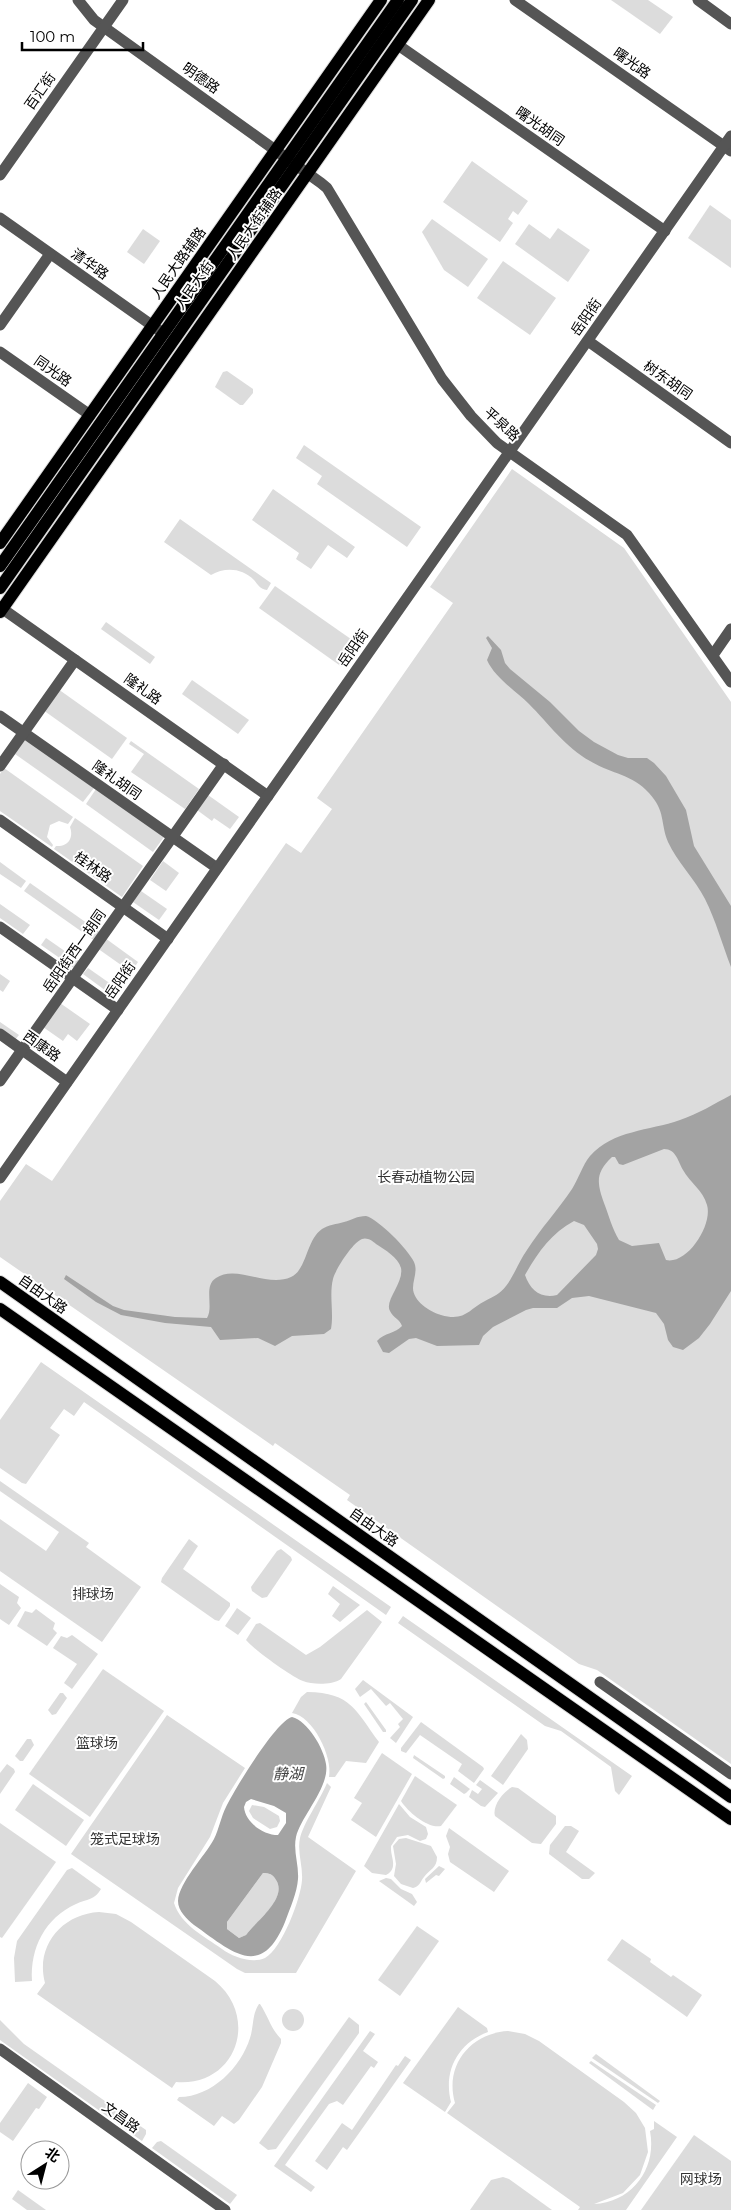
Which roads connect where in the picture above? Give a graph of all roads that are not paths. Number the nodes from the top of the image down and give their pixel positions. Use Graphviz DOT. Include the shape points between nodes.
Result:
graph roads {
  1 [pos="78,0"];
  2 [pos="123,0"];
  3 [pos="381,0"];
  4 [pos="398,0"];
  5 [pos="412,0"];
  6 [pos="429,0"];
  7 [pos="515,0"];
  8 [pos="698,0"];
  9 [pos="731,24"];
  10 [pos="104,27"];
  11 [pos="398,45"];
  12 [pos="731,136"];
  13 [pos="276,149"];
  14 [pos="727,149"];
  15 [pos="292,161"];
  16 [pos="308,172"];
  17 [pos="0,175"];
  18 [pos="0,218"];
  19 [pos="665,231"];
  20 [pos="50,254"];
  21 [pos="0,325"];
  22 [pos="152,326"];
  23 [pos="164,334"];
  24 [pos="588,341"];
  25 [pos="0,352"];
  26 [pos="90,415"];
  27 [pos="731,443"];
  28 [pos="510,452"];
  29 [pos="0,542"];
  30 [pos="0,566"];
  31 [pos="0,588"];
  32 [pos="1,609"];
  33 [pos="731,629"];
  34 [pos="713,655"];
  35 [pos="75,660"];
  36 [pos="731,682"];
  37 [pos="0,716"];
  38 [pos="24,732"];
  39 [pos="224,764"];
  40 [pos="0,766"];
  41 [pos="268,796"];
  42 [pos="0,820"];
  43 [pos="173,836"];
  44 [pos="217,868"];
  45 [pos="123,907"];
  46 [pos="0,927"];
  47 [pos="168,939"];
  48 [pos="73,978"];
  49 [pos="118,1010"];
  50 [pos="0,1034"];
  51 [pos="22,1050"];
  52 [pos="0,1081"];
  53 [pos="67,1082"];
  54 [pos="0,1178"];
  55 [pos="0,1282"];
  56 [pos="0,1308"];
  57 [pos="600,1682"];
  58 [pos="731,1774"];
  59 [pos="731,1797"];
  60 [pos="731,1819"];
  61 [pos="0,2049"];
  62 [pos="226,2210"];
  1 -- 10 [label="street, 明德路" via="87,14"];
  2 -- 10 [label="street, 百汇街"];
  3 -- 13 [label="main road, 人民大路辅路"];
  4 -- 15 [label="main road, 人民大街"];
  5 -- 15 [label="main road, 人民大街"];
  6 -- 11 [label="main road, 人民大街辅路"];
  7 -- 14 [label="street, 曙光路"];
  8 -- 9 [label="street"];
  10 -- 13 [label="street, 明德路"];
  10 -- 17 [label="street, 百汇街"];
  11 -- 16 [label="main road, 人民大街辅路"];
  11 -- 19 [label="street, 曙光胡同"];
  12 -- 14 [label="street, 岳阳街"];
  13 -- 15 [label="street, 明德路"];
  13 -- 22 [label="main road, 人民大路辅路"];
  14 -- 19 [label="street, 岳阳街"];
  15 -- 16 [label="street, 平泉路"];
  15 -- 23 [label="main road, 人民大街"];
  15 -- 31 [label="main road, 人民大街"];
  16 -- 28 [label="street, 平泉路" via="327,188 442,379 485,431"];
  16 -- 32 [label="main road, 人民大街辅路"];
  18 -- 20 [label="street, 清华路"];
  19 -- 24 [label="street, 岳阳街"];
  20 -- 21 [label="street"];
  20 -- 22 [label="street, 清华路"];
  22 -- 23 [label="street, 清华路"];
  22 -- 26 [label="main road, 人民大路辅路"];
  23 -- 30 [label="main road, 人民大街"];
  24 -- 27 [label="street, 树东胡同"];
  24 -- 28 [label="street, 岳阳街"];
  25 -- 26 [label="street, 同光路"];
  26 -- 29 [label="main road, 人民大路辅路"];
  28 -- 34 [label="street, 平泉路" via="627,535"];
  28 -- 41 [label="street, 岳阳街"];
  32 -- 35 [label="street, 隆礼路"];
  33 -- 34 [label="street"];
  34 -- 36 [label="street, 平泉路"];
  35 -- 38 [label="street"];
  35 -- 39 [label="street, 隆礼路"];
  37 -- 38 [label="street, 隆礼胡同"];
  38 -- 40 [label="street"];
  38 -- 43 [label="street, 隆礼胡同"];
  39 -- 41 [label="street, 隆礼路"];
  39 -- 43 [label="street, 岳阳街西一胡同"];
  41 -- 44 [label="street, 岳阳街"];
  42 -- 45 [label="street, 桂林路"];
  43 -- 44 [label="street, 隆礼胡同"];
  43 -- 45 [label="street, 岳阳街西一胡同"];
  44 -- 47 [label="street, 岳阳街"];
  45 -- 47 [label="street, 桂林路"];
  45 -- 48 [label="street, 岳阳街西一胡同"];
  46 -- 48 [label="street"];
  47 -- 49 [label="street, 岳阳街"];
  48 -- 49 [label="street"];
  48 -- 51 [label="street, 岳阳街西一胡同"];
  49 -- 53 [label="street, 岳阳街"];
  50 -- 51 [label="street, 西康路"];
  51 -- 52 [label="street, 岳阳街西一胡同"];
  51 -- 53 [label="street, 西康路"];
  53 -- 54 [label="street, 岳阳街"];
  55 -- 59 [label="main road, 自由大路"];
  56 -- 60 [label="main road"];
  57 -- 58 [label="street"];
  61 -- 62 [label="street, 文昌路"];
}
